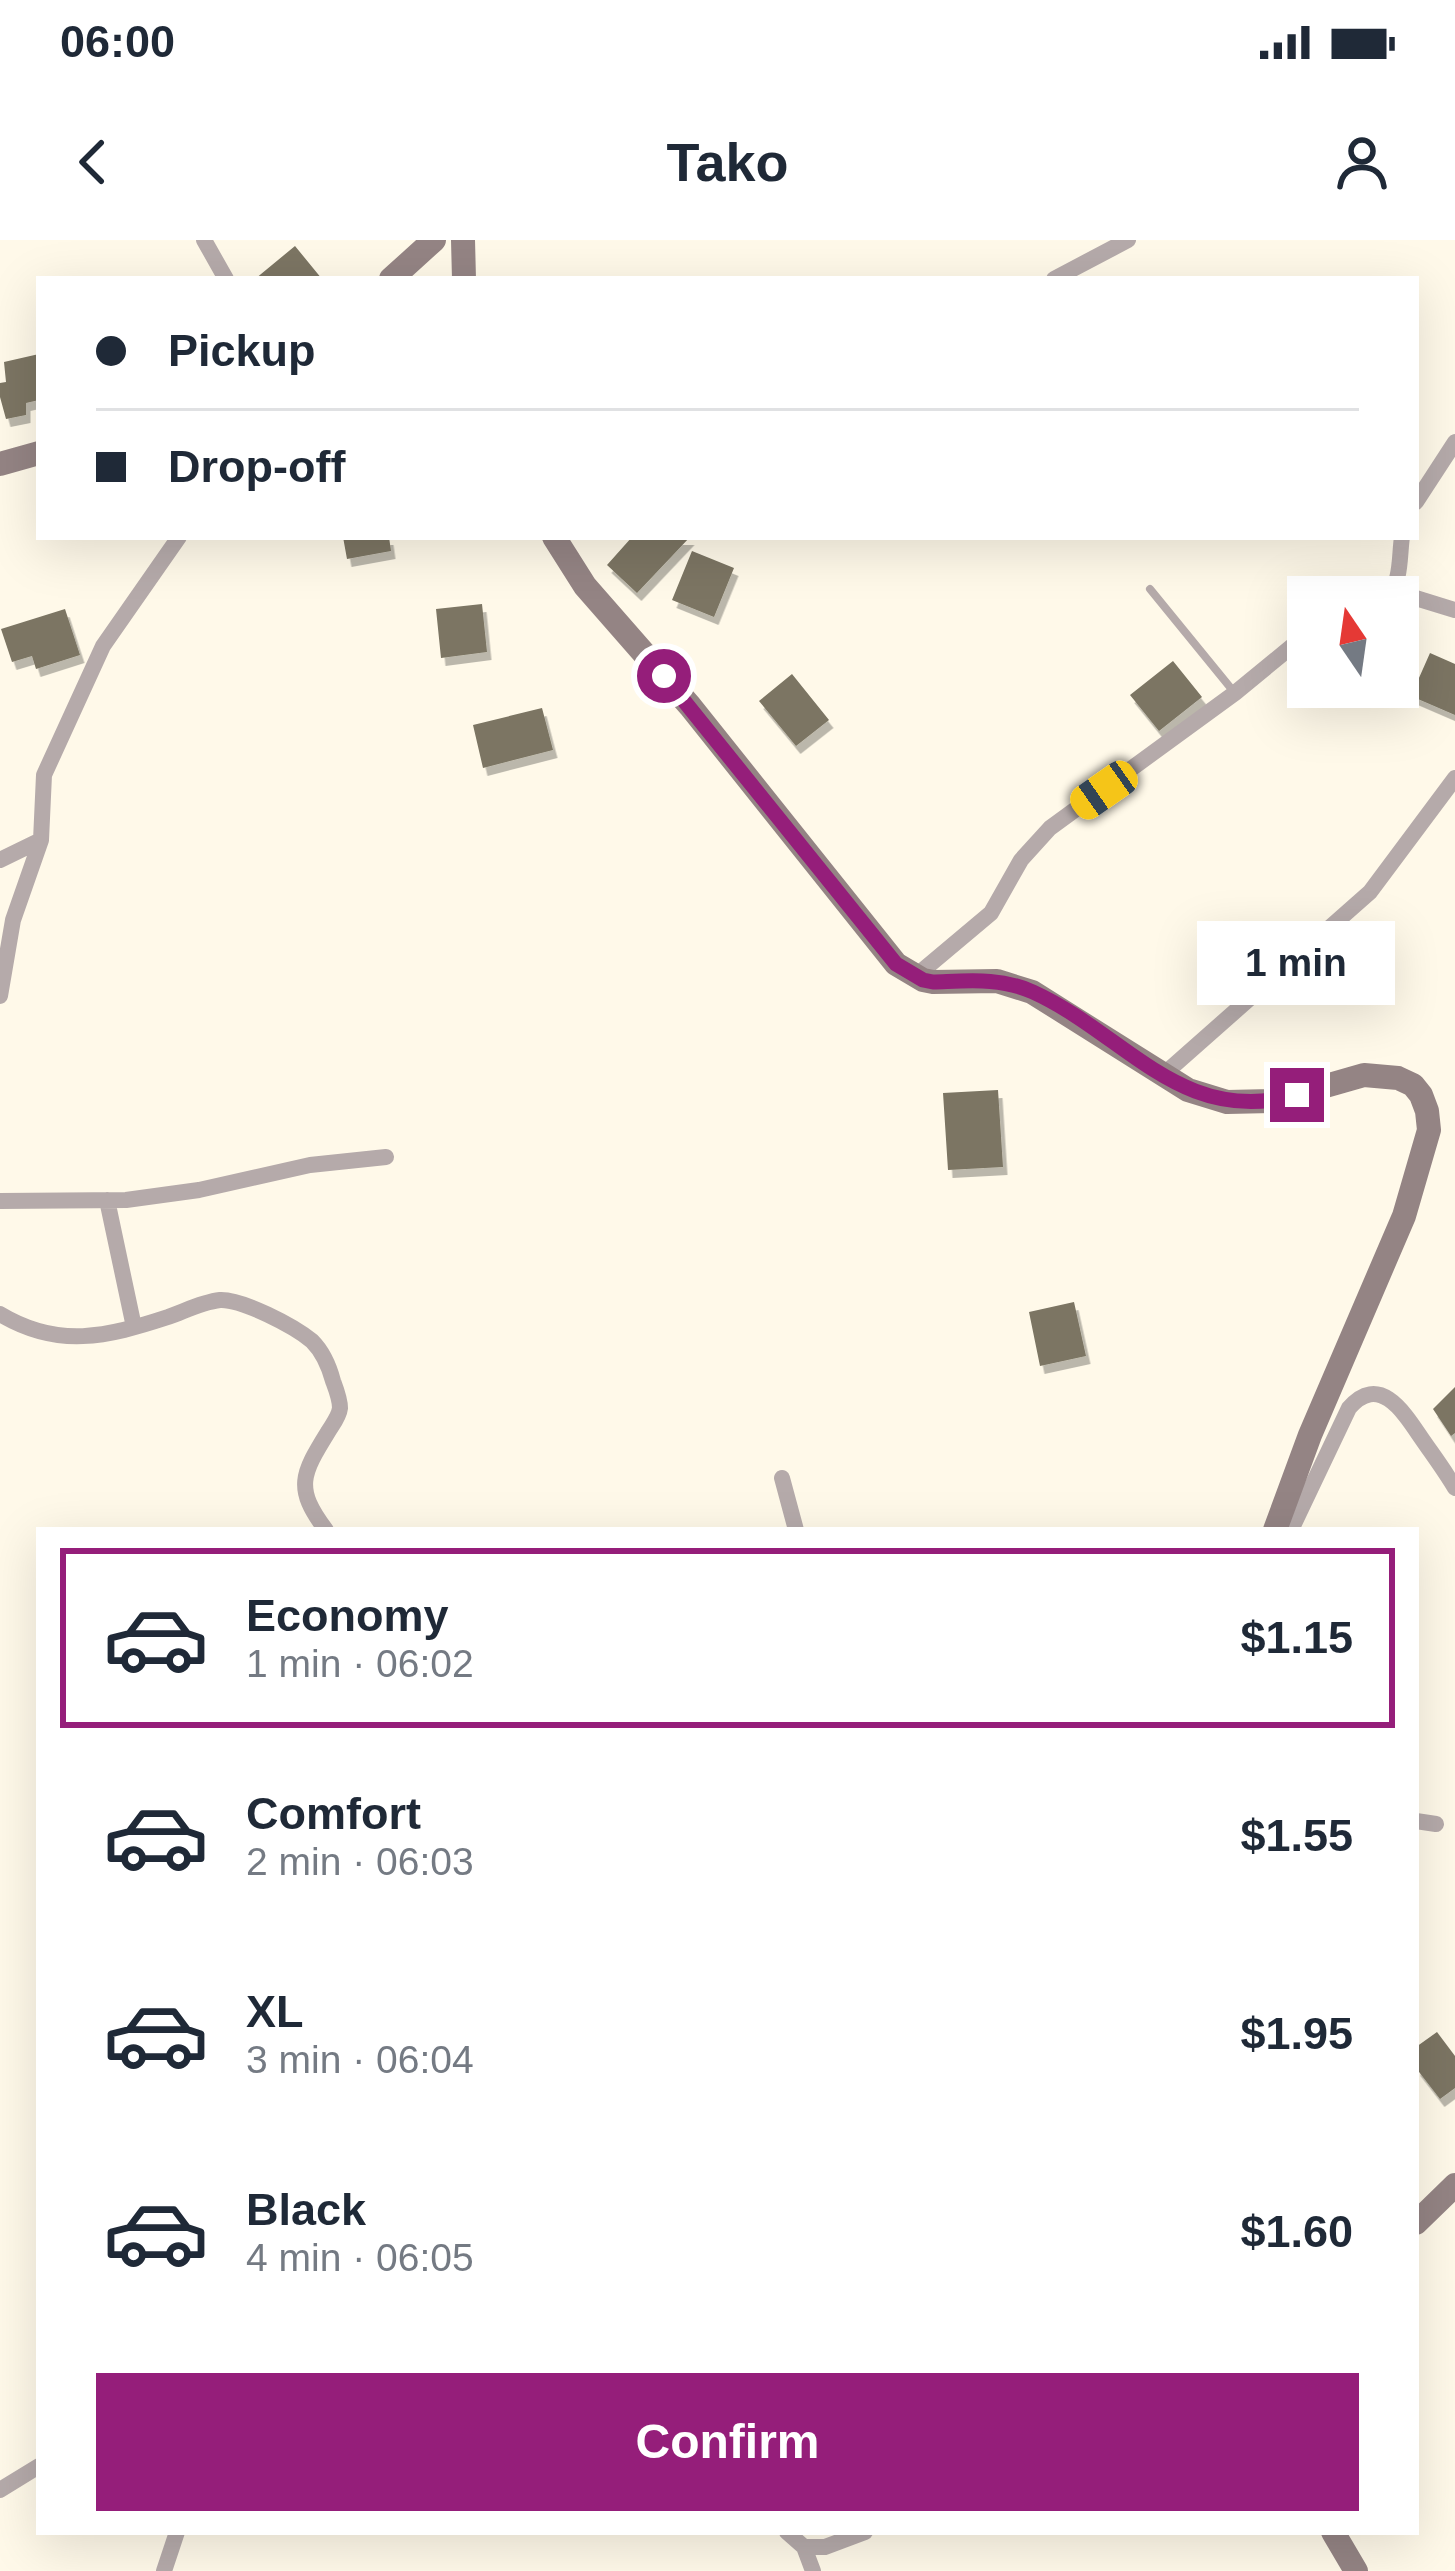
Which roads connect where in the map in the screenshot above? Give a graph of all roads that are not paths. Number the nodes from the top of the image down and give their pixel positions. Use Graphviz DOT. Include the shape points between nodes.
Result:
graph roads {
  1 [pos="204,240"];
  2 [pos="434,240"];
  3 [pos="463,240"];
  4 [pos="1128,240"];
  5 [pos="224,276"];
  6 [pos="394,276"];
  7 [pos="464,276"];
  8 [pos="1060,276"];
  9 [pos="1455,442"];
  10 [pos="36,454"];
  11 [pos="0,464"];
  12 [pos="1419,497"];
  13 [pos="177,540"];
  14 [pos="556,540"];
  15 [pos="1401,540"];
  16 [pos="1394,576"];
  17 [pos="1150,589"];
  18 [pos="1419,601"];
  19 [pos="1455,610"];
  20 [pos="1287,650"];
  21 [pos="1235,693"];
  22 [pos="1455,778"];
  23 [pos="41,840"];
  24 [pos="0,860"];
  25 [pos="916,976"];
  26 [pos="0,996"];
  27 [pos="1163,1075"];
  28 [pos="386,1157"];
  29 [pos="107,1200"];
  30 [pos="0,1201"];
  31 [pos="0,1314"];
  32 [pos="134,1327"];
  33 [pos="782,1478"];
  34 [pos="1455,1488"];
  35 [pos="324,1527"];
  36 [pos="795,1527"];
  37 [pos="1281,1527"];
  38 [pos="1282,1527"];
  39 [pos="1419,1821"];
  40 [pos="1436,1824"];
  41 [pos="1455,2185"];
  42 [pos="1419,2220"];
  43 [pos="36,2468"];
  44 [pos="0,2490"];
  45 [pos="176,2535"];
  46 [pos="790,2535"];
  47 [pos="857,2535"];
  48 [pos="1335,2535"];
  49 [pos="804,2547"];
  50 [pos="164,2571"];
  51 [pos="813,2571"];
  52 [pos="1357,2571"];
  1 -- 5 [label="street"];
  2 -- 6 [label="main road"];
  3 -- 7 [label="main road"];
  4 -- 8 [label="street"];
  9 -- 12 [label="street"];
  10 -- 11 [label="main road"];
  13 -- 23 [label="street" via="103,646 44,775"];
  14 -- 25 [label="main road" via="874,939"];
  15 -- 16 [label="street"];
  17 -- 21 [label="lane"];
  18 -- 19 [label="street"];
  20 -- 21 [label="street"];
  21 -- 25 [label="street" via="1050,828 991,913"];
  22 -- 27 [label="street" via="1370,892"];
  23 -- 24 [label="street"];
  23 -- 26 [label="street" via="13,920"];
  25 -- 27 [label="main road" via="997,981 1032,992"];
  27 -- 37 [label="main road" via="1188,1090 1252,1104 1385,1076 1413,1085 1427,1111 1430,1130 1404,1216 1349,1339"];
  28 -- 29 [label="street"];
  29 -- 30 [label="street"];
  29 -- 32 [label="street"];
  31 -- 32 [label="street" via="68,1337"];
  32 -- 35 [label="street" via="226,1299 313,1342 327,1361 340,1411 303,1478"];
  33 -- 36 [label="street"];
  34 -- 38 [label="street" via="1389,1397 1365,1395 1349,1408"];
  39 -- 40 [label="street"];
  41 -- 42 [label="main road"];
  43 -- 44 [label="street"];
  45 -- 50 [label="street"];
  46 -- 49 [label="street"];
  47 -- 49 [label="street"];
  48 -- 52 [label="main road"];
  49 -- 51 [label="street"];
}
